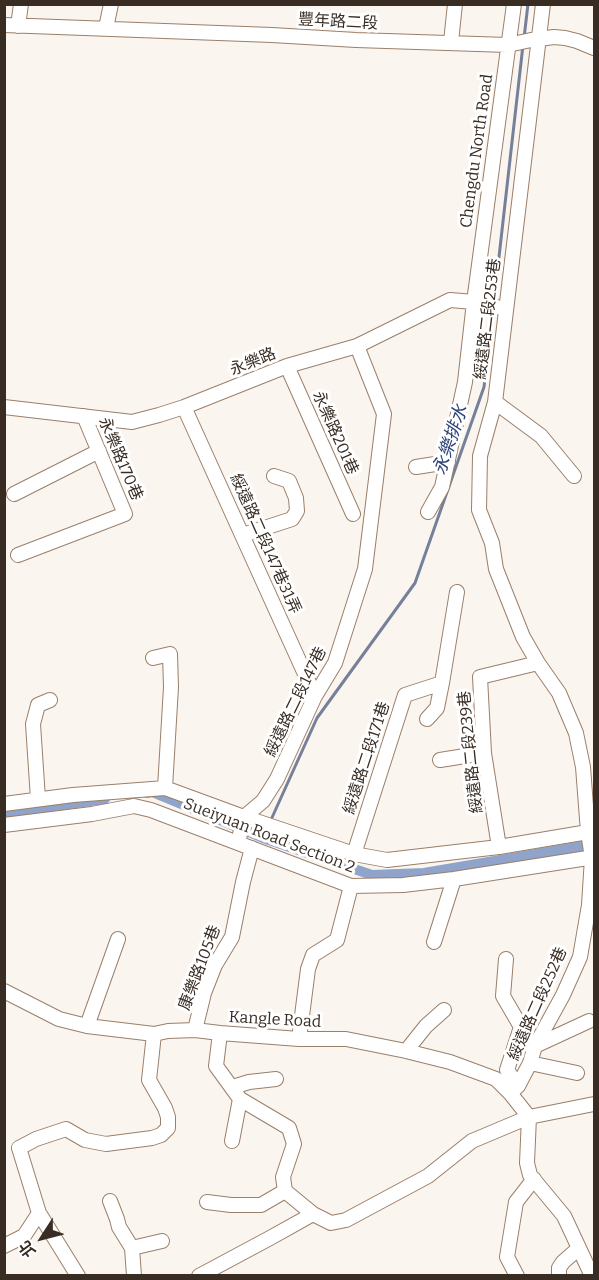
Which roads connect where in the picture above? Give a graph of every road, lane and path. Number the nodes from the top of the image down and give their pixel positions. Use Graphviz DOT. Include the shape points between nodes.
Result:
graph roads {
  1 [pos="21,4"];
  2 [pos="111,4"];
  3 [pos="455,4"];
  4 [pos="514,4"];
  5 [pos="543,4"];
  6 [pos="11,25"];
  7 [pos="106,28"];
  8 [pos="535,39"];
  9 [pos="451,42"];
  10 [pos="512,44"];
  11 [pos="594,48"];
  12 [pos="490,305"];
  13 [pos="357,346"];
  14 [pos="287,366"];
  15 [pos="495,402"];
  16 [pos="5,403"];
  17 [pos="184,407"];
  18 [pos="84,416"];
  19 [pos="99,451"];
  20 [pos="448,462"];
  21 [pos="416,467"];
  22 [pos="274,476"];
  23 [pos="574,476"];
  24 [pos="14,494"];
  25 [pos="428,512"];
  26 [pos="353,514"];
  27 [pos="243,535"];
  28 [pos="18,555"];
  29 [pos="457,592"];
  30 [pos="153,658"];
  31 [pos="538,663"];
  32 [pos="442,682"];
  33 [pos="315,696"];
  34 [pos="50,700"];
  35 [pos="427,719"];
  36 [pos="484,753"];
  37 [pos="594,754"];
  38 [pos="440,760"];
  39 [pos="583,767"];
  40 [pos="165,788"];
  41 [pos="38,799"];
  42 [pos="4,804"];
  43 [pos="248,819"];
  44 [pos="4,825"];
  45 [pos="591,831"];
  46 [pos="238,843"];
  47 [pos="499,847"];
  48 [pos="252,848"];
  49 [pos="354,854"];
  50 [pos="592,856"];
  51 [pos="454,879"];
  52 [pos="351,886"];
  53 [pos="118,939"];
  54 [pos="434,942"];
  55 [pos="506,959"];
  56 [pos="4,991"];
  57 [pos="444,1010"];
  58 [pos="590,1021"];
  59 [pos="87,1026"];
  60 [pos="195,1030"];
  61 [pos="154,1034"];
  62 [pos="220,1034"];
  63 [pos="299,1039"];
  64 [pos="535,1046"];
  65 [pos="406,1051"];
  66 [pos="530,1063"];
  67 [pos="577,1073"];
  68 [pos="276,1079"];
  69 [pos="514,1090"];
  70 [pos="236,1093"];
  71 [pos="594,1104"];
  72 [pos="529,1117"];
  73 [pos="232,1141"];
  74 [pos="534,1179"];
  75 [pos="285,1191"];
  76 [pos="110,1201"];
  77 [pos="207,1202"];
  78 [pos="39,1213"];
  79 [pos="312,1214"];
  80 [pos="162,1241"];
  81 [pos="4,1246"];
  82 [pos="132,1248"];
  83 [pos="579,1248"];
  84 [pos="78,1275"];
  85 [pos="134,1275"];
  86 [pos="199,1275"];
  87 [pos="517,1275"];
  88 [pos="559,1275"];
  89 [pos="592,1275"];
  1 -- 6 [label="street"];
  2 -- 7 [label="street"];
  3 -- 9 [label="street"];
  4 -- 10 [label="street, Chengdu North Road"];
  5 -- 8 [label="street"];
  6 -- 7 [label="street, 豐年路二段"];
  7 -- 9 [label="street, 豐年路二段"];
  8 -- 10 [label="street, 豐年路二段"];
  8 -- 11 [label="street, 豐年路二段" via="565,38"];
  8 -- 12 [label="street, 綏遠路二段253巷"];
  9 -- 10 [label="street, 豐年路二段"];
  10 -- 12 [label="street, Chengdu North Road"];
  12 -- 13 [label="street, 永樂路" via="450,300"];
  12 -- 15 [label="street, 綏遠路二段253巷"];
  12 -- 20 [label="street" via="465,382"];
  13 -- 14 [label="street, 永樂路"];
  13 -- 33 [label="street, 綏遠路二段147巷" via="384,414 365,569 335,663"];
  14 -- 17 [label="street, 永樂路"];
  14 -- 26 [label="street, 永樂路201巷"];
  15 -- 23 [label="street" via="541,436"];
  15 -- 31 [label="street, 綏遠路二段253巷" via="480,456 479,510 492,543 496,569 523,637"];
  16 -- 18 [label="street, 永樂路"];
  17 -- 18 [label="street, 永樂路" via="132,422"];
  17 -- 27 [label="street, 綏遠路二段147巷31弄"];
  18 -- 19 [label="street, 永樂路170巷"];
  19 -- 24 [label="street"];
  19 -- 28 [label="street, 永樂路170巷" via="125,514"];
  20 -- 21 [label="street"];
  20 -- 25 [label="street" via="442,487"];
  22 -- 27 [label="street" via="289,481 297,511 292,519"];
  27 -- 33 [label="street, 綏遠路二段147巷31弄"];
  29 -- 32 [label="street"];
  30 -- 40 [label="street" via="170,654"];
  31 -- 36 [label="street, 綏遠路二段239巷" via="480,677"];
  31 -- 39 [label="street, 綏遠路二段253巷" via="559,693 572,723"];
  32 -- 35 [label="street" via="437,708"];
  32 -- 49 [label="street, 綏遠路二段171巷" via="405,695"];
  33 -- 43 [label="street, 綏遠路二段147巷" via="277,779"];
  34 -- 41 [label="street" via="38,705 33,724"];
  36 -- 38 [label="street"];
  36 -- 47 [label="street, 綏遠路二段239巷"];
  37 -- 39 [label="street"];
  39 -- 45 [label="street, 綏遠路二段253巷"];
  40 -- 41 [label="street, Sueiyuan Road Section 2"];
  40 -- 43 [label="street, Sueiyuan Road Section 2"];
  41 -- 42 [label="street, Sueiyuan Road Section 2"];
  43 -- 46 [label="street"];
  43 -- 49 [label="street, Sueiyuan Road Section 2"];
  44 -- 46 [label="street, Sueiyuan Road Section 2" via="134,806"];
  45 -- 47 [label="street, Sueiyuan Road Section 2"];
  45 -- 50 [label="street, 綏遠路二段252巷"];
  46 -- 48 [label="street, Sueiyuan Road Section 2"];
  47 -- 49 [label="street, Sueiyuan Road Section 2" via="387,860"];
  48 -- 52 [label="street, Sueiyuan Road Section 2"];
  48 -- 60 [label="street, 康樂路105巷" via="232,937 215,965"];
  50 -- 51 [label="street, Sueiyuan Road Section 2"];
  50 -- 64 [label="street, 綏遠路二段252巷" via="580,957"];
  51 -- 52 [label="street, Sueiyuan Road Section 2"];
  51 -- 54 [label="street"];
  52 -- 63 [label="street" via="337,940 313,955 308,969"];
  53 -- 59 [label="street"];
  55 -- 69 [label="street" via="503,996 521,1027 507,1070"];
  56 -- 59 [label="street, Kangle Road" via="59,1019"];
  57 -- 65 [label="street"];
  58 -- 64 [label="street"];
  59 -- 61 [label="street, Kangle Road"];
  60 -- 61 [label="street, Kangle Road"];
  60 -- 62 [label="street, Kangle Road"];
  61 -- 78 [label="street" via="148,1080 165,1108 168,1128 152,1138 106,1144 85,1140 66,1130 19,1148"];
  62 -- 63 [label="street, Kangle Road"];
  62 -- 70 [label="street" via="216,1066"];
  63 -- 65 [label="street, Kangle Road" via="346,1039"];
  64 -- 66 [label="street, 綏遠路二段252巷"];
  65 -- 69 [label="street, Kangle Road" via="450,1062"];
  66 -- 67 [label="street"];
  66 -- 69 [label="street, 綏遠路二段252巷"];
  68 -- 70 [label="street" via="249,1082"];
  69 -- 72 [label="street, Kangle Road"];
  70 -- 73 [label="street"];
  70 -- 75 [label="street" via="289,1128 294,1144 283,1177"];
  71 -- 72 [label="street"];
  72 -- 74 [label="street" via="527,1163"];
  72 -- 79 [label="street" via="471,1141 428,1176 346,1220 331,1223"];
  74 -- 83 [label="street" via="564,1216"];
  74 -- 87 [label="street" via="516,1202 507,1257"];
  75 -- 77 [label="street" via="261,1204"];
  75 -- 79 [label="street"];
  76 -- 82 [label="street"];
  78 -- 81 [label="street" via="24,1236"];
  78 -- 84 [label="street"];
  79 -- 86 [label="street"];
  80 -- 82 [label="street"];
  82 -- 85 [label="street"];
  83 -- 88 [label="street" via="563,1262"];
  83 -- 89 [label="street"];
}
